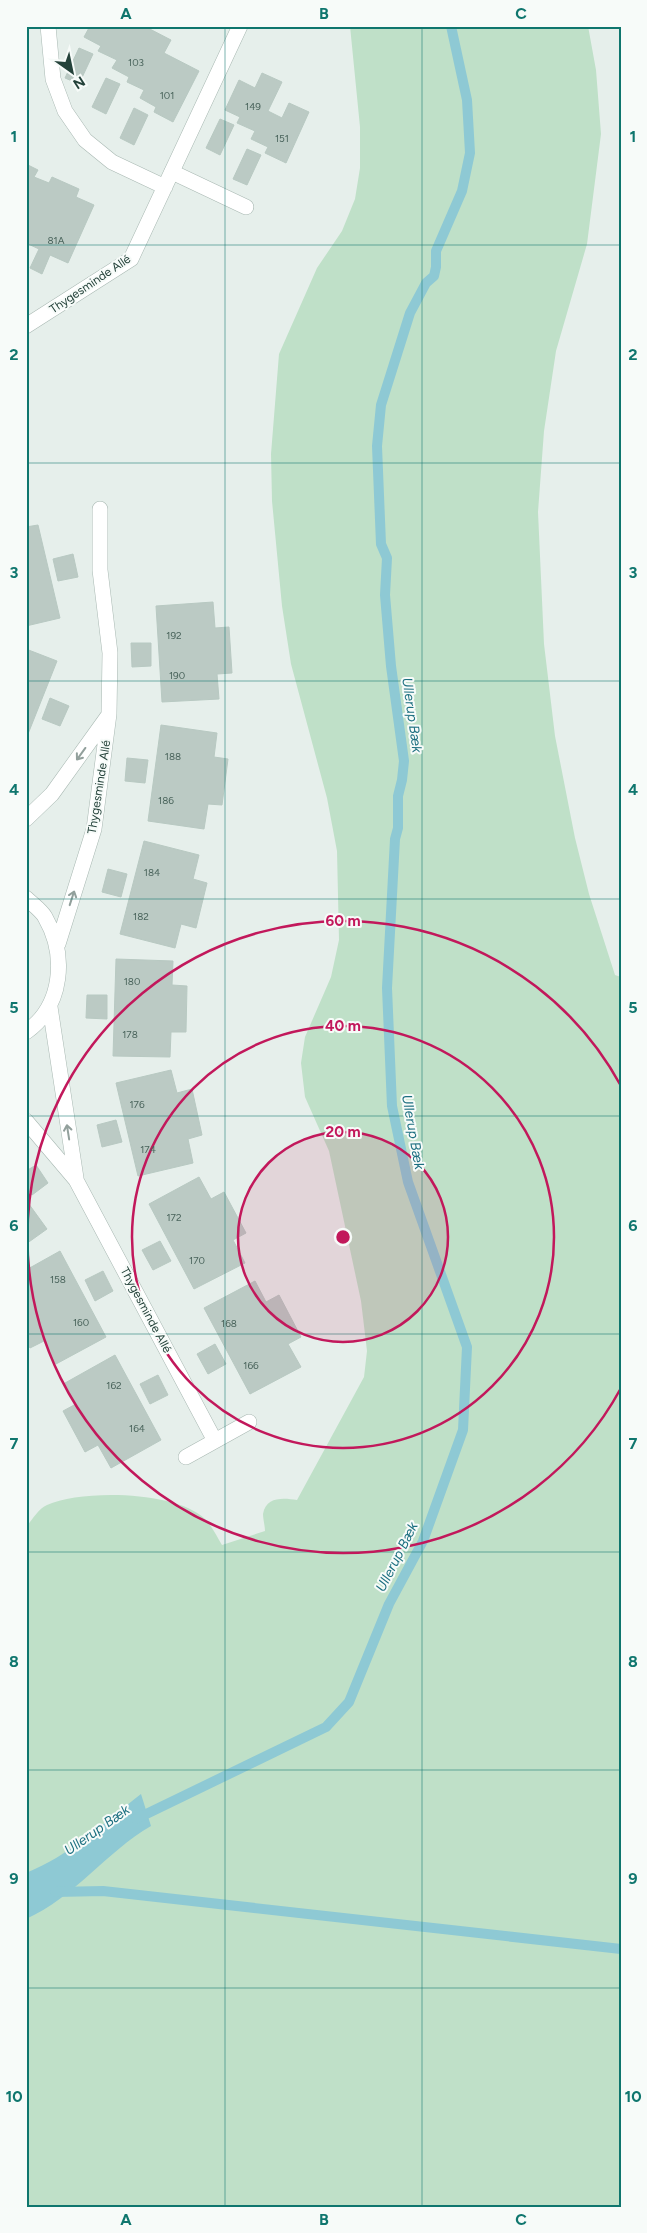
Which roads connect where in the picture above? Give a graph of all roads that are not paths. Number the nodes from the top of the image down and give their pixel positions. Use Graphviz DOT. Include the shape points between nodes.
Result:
graph roads {
  1 [pos="48,26"];
  2 [pos="240,26"];
  3 [pos="172,172"];
  4 [pos="165,187"];
  5 [pos="246,207"];
  6 [pos="29,320"];
  7 [pos="100,510"];
  8 [pos="109,714"];
  9 [pos="26,819"];
  10 [pos="26,898"];
  11 [pos="58,944"];
  12 [pos="50,1007"];
  13 [pos="26,1032"];
  14 [pos="26,1121"];
  15 [pos="76,1180"];
  16 [pos="249,1422"];
  17 [pos="215,1441"];
  18 [pos="186,1456"];
  1 -- 4 [label="street" via="52,79 65,111 80,133 112,162"];
  2 -- 3 [label="street, Thygesminde Allé"];
  3 -- 4 [label="street, Thygesminde Allé"];
  3 -- 5 [label="street"];
  4 -- 6 [label="street, Thygesminde Allé" via="132,259"];
  7 -- 8 [label="street, Thygesminde Allé" via="100,570 110,653"];
  8 -- 9 [label="street, Thygesminde Allé, one-way" via="52,794"];
  11 -- 8 [label="street, Thygesminde Allé, one-way" via="94,829"];
  10 -- 11 [label="street" via="45,916"];
  11 -- 12 [label="street" via="60,976"];
  12 -- 13 [label="street"];
  15 -- 12 [label="street, Thygesminde Allé, one-way"];
  14 -- 15 [label="street, Thygesminde Allé"];
  15 -- 17 [label="street, Thygesminde Allé"];
  16 -- 17 [label="street"];
  17 -- 18 [label="street"];
}
